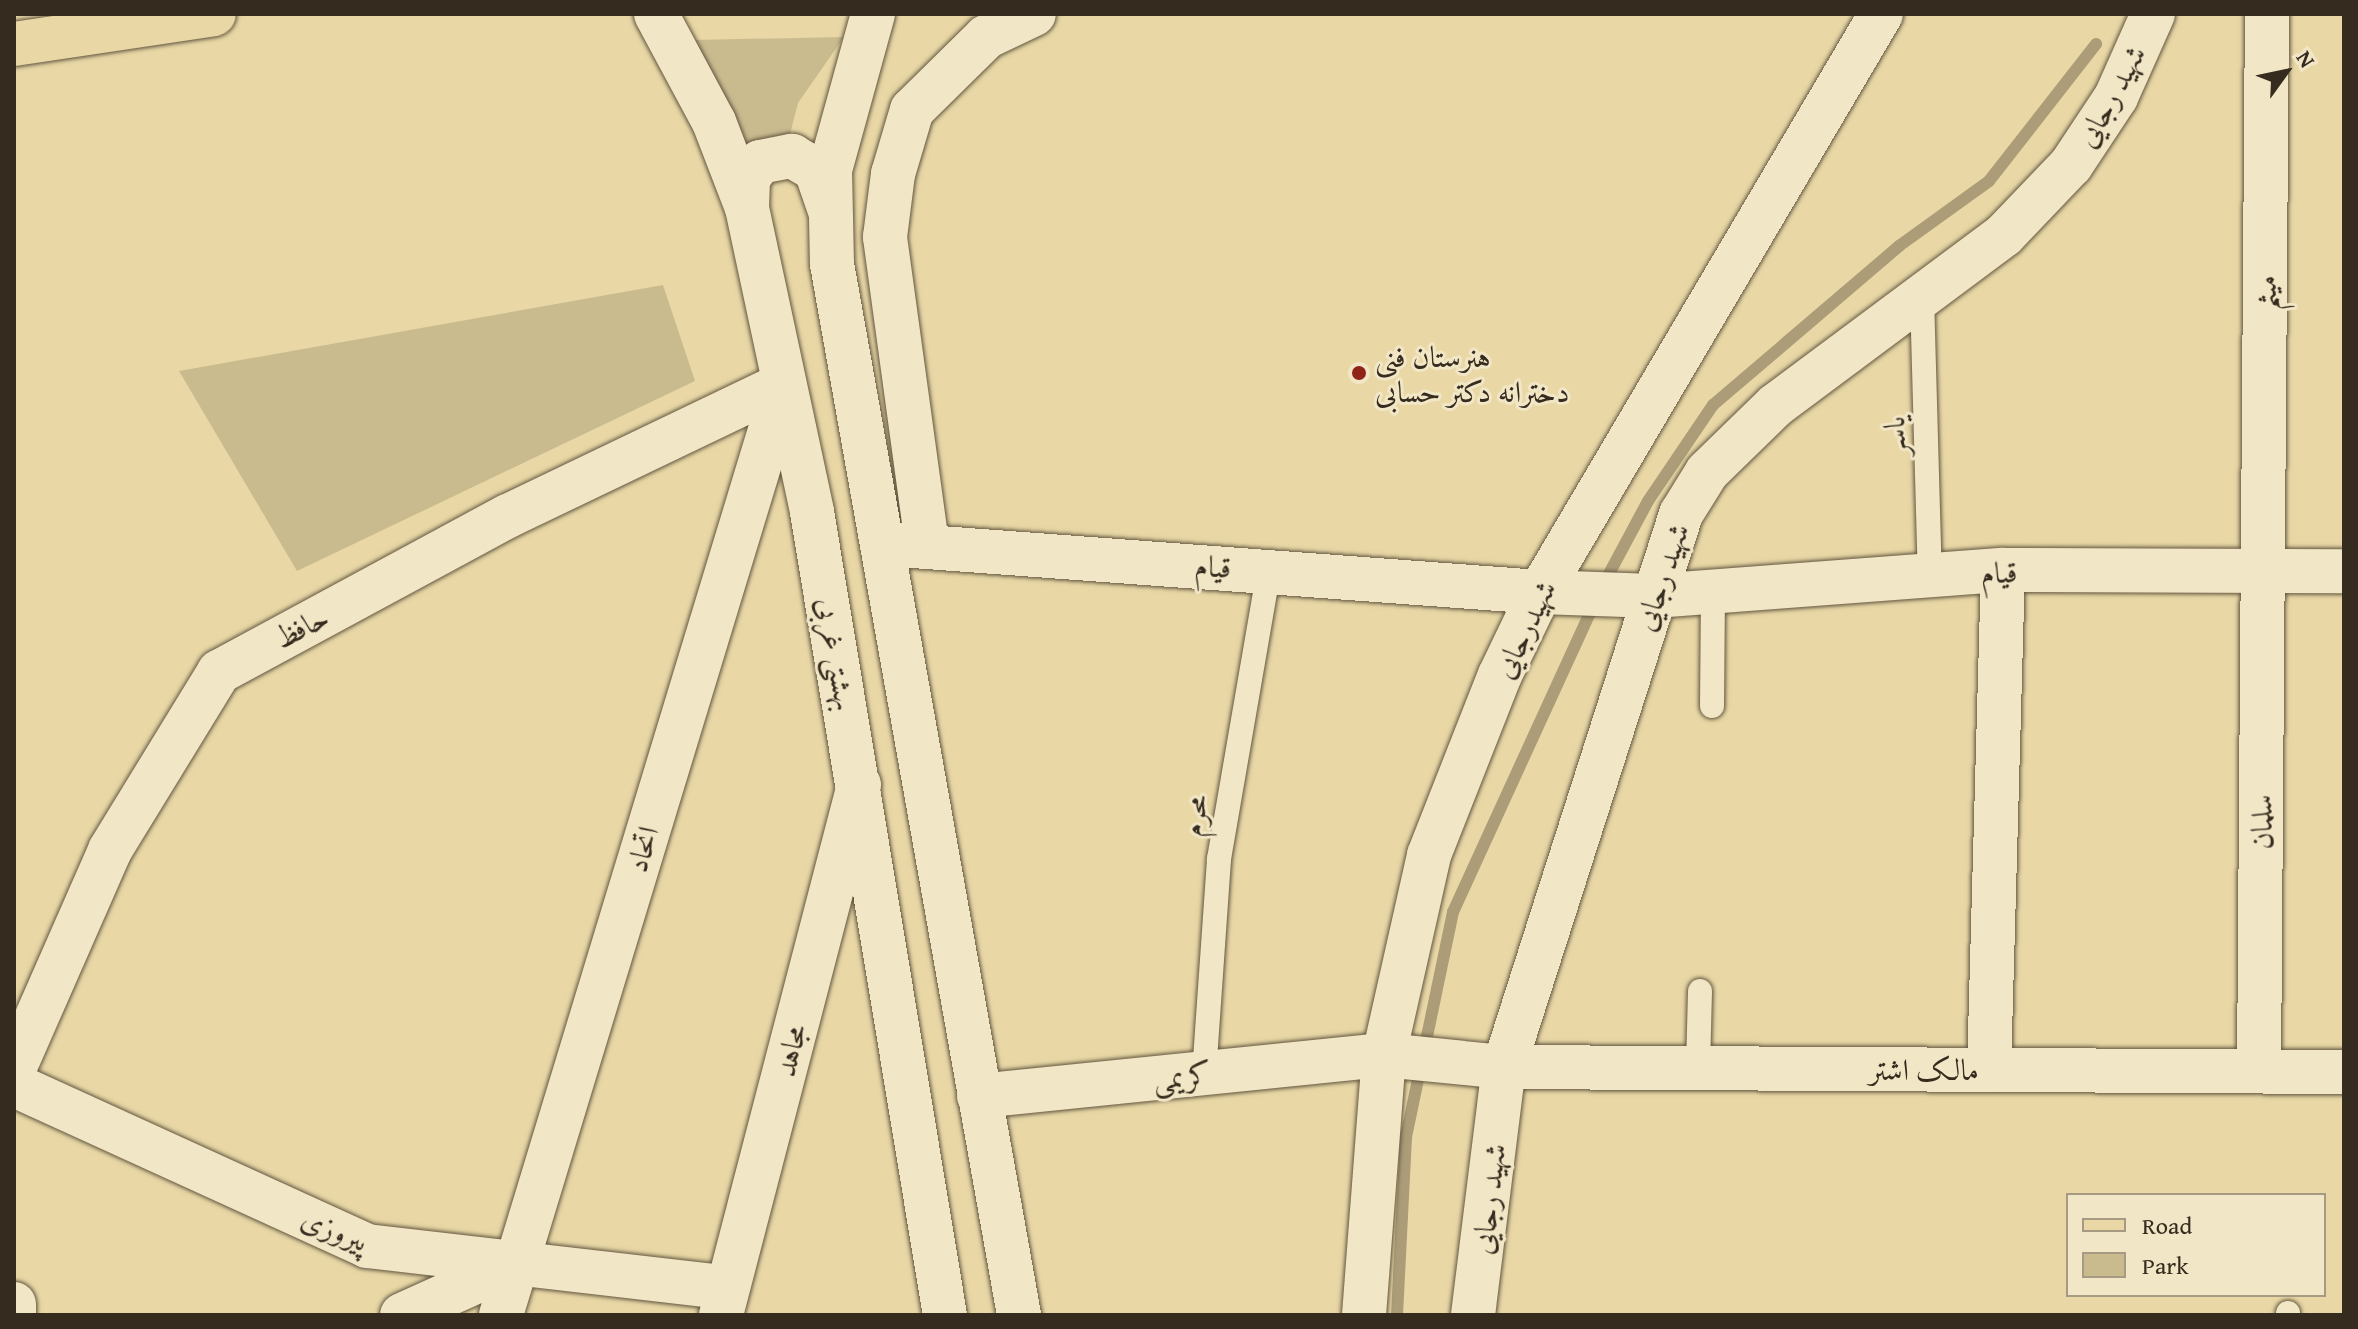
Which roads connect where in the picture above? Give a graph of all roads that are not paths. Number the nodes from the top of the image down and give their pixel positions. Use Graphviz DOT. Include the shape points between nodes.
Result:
graph roads {
  1 [pos="214,14"];
  2 [pos="656,14"];
  3 [pos="873,14"];
  4 [pos="1034,14"];
  5 [pos="1881,14"];
  6 [pos="2153,14"];
  7 [pos="2267,14"];
  8 [pos="14,44"];
  9 [pos="747,208"];
  10 [pos="831,213"];
  11 [pos="1922,296"];
  12 [pos="784,384"];
  13 [pos="907,544"];
  14 [pos="2003,570"];
  15 [pos="1269,571"];
  16 [pos="2344,571"];
  17 [pos="2263,573"];
  18 [pos="1930,575"];
  19 [pos="1540,592"];
  20 [pos="1713,592"];
  21 [pos="1654,596"];
  22 [pos="1712,706"];
  23 [pos="859,785"];
  24 [pos="1700,991"];
  25 [pos="1384,1055"];
  26 [pos="1504,1067"];
  27 [pos="1698,1068"];
  28 [pos="14,1069"];
  29 [pos="1989,1070"];
  30 [pos="2259,1071"];
  31 [pos="2344,1072"];
  32 [pos="1204,1074"];
  33 [pos="14,1085"];
  34 [pos="979,1096"];
  35 [pos="515,1264"];
  36 [pos="725,1301"];
  37 [pos="14,1304"];
  38 [pos="14,1315"];
  39 [pos="402,1315"];
  40 [pos="501,1315"];
  41 [pos="945,1315"];
  42 [pos="1019,1315"];
  43 [pos="1364,1315"];
  44 [pos="1473,1315"];
  1 -- 8 [label="main road"];
  2 -- 9 [label="street, بهشتی غربی" via="714,122"];
  3 -- 10 [label="street" via="830,170"];
  4 -- 13 [label="street" via="986,37 912,110 893,174 885,237"];
  5 -- 19 [label="street, شهیدرجایی"];
  6 -- 11 [label="street, شهید رجایی" via="2116,97 2071,165 2004,235"];
  7 -- 17 [label="street, میثم"];
  9 -- 10 [label="street" via="748,178 760,162 792,156 816,170"];
  9 -- 12 [label="street, بهشتی غربی"];
  10 -- 13 [label="street" via="832,264"];
  11 -- 18 [label="lane, یاسر"];
  11 -- 21 [label="street, شهید رجایی" via="1776,405 1707,472 1681,514"];
  12 -- 23 [label="street, بهشتی غربی"];
  12 -- 28 [label="street, حافظ" via="508,516 219,672 110,850"];
  12 -- 35 [label="street, اتحاد"];
  13 -- 15 [label="street, قیام"];
  13 -- 34 [label="street"];
  14 -- 17 [label="street, قیام"];
  14 -- 18 [label="street, قیام"];
  14 -- 29 [label="street"];
  15 -- 19 [label="street, قیام"];
  15 -- 32 [label="lane, محرم" via="1219,859"];
  16 -- 17 [label="street, قیام"];
  17 -- 30 [label="street, سلمان"];
  18 -- 20 [label="street, قیام"];
  19 -- 21 [label="street, قیام"];
  19 -- 25 [label="street, شهیدرجایی" via="1429,855"];
  20 -- 21 [label="street, قیام"];
  20 -- 22 [label="lane"];
  21 -- 26 [label="street, شهید رجایی"];
  23 -- 36 [label="street, مجاهد"];
  23 -- 41 [label="street, بهشتی غربی"];
  24 -- 27 [label="lane"];
  25 -- 26 [label="street, کریمی"];
  25 -- 32 [label="street, کریمی"];
  25 -- 43 [label="street, شهیدرجایی"];
  26 -- 27 [label="street, مالک اشتر"];
  26 -- 44 [label="street, شهید رجایی"];
  27 -- 29 [label="street, مالک اشتر"];
  29 -- 30 [label="street, مالک اشتر"];
  30 -- 31 [label="street, مالک اشتر"];
  32 -- 34 [label="street, کریمی"];
  33 -- 35 [label="street, پیروزی" via="367,1246"];
  34 -- 42 [label="street"];
  35 -- 36 [label="street, پیروزی"];
  35 -- 39 [label="street"];
  35 -- 40 [label="street, اتحاد"];
  37 -- 38 [label="street"];
}
